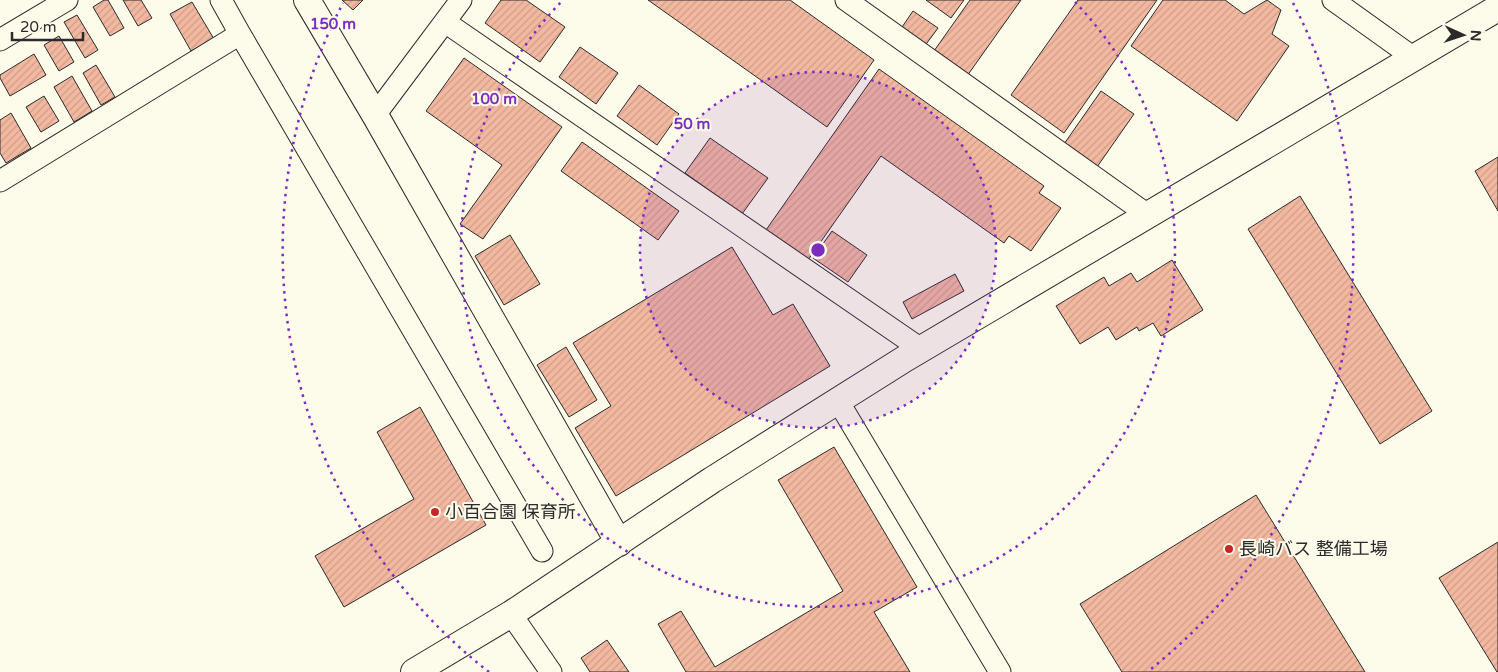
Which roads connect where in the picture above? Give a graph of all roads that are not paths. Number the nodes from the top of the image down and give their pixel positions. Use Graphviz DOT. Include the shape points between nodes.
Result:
graph roads {
  1 [pos="67,0"];
  2 [pos="221,0"];
  3 [pos="307,0"];
  4 [pos="461,0"];
  5 [pos="846,0"];
  6 [pos="1334,0"];
  7 [pos="1498,8"];
  8 [pos="445,22"];
  9 [pos="240,34"];
  10 [pos="0,40"];
  11 [pos="1414,58"];
  12 [pos="375,115"];
  13 [pos="0,181"];
  14 [pos="1148,215"];
  15 [pos="921,349"];
  16 [pos="838,401"];
  17 [pos="618,543"];
  18 [pos="542,551"];
  19 [pos="511,614"];
  20 [pos="414,672"];
  21 [pos="550,672"];
  22 [pos="1000,672"];
  1 -- 10 [label="street"];
  2 -- 9 [label="street"];
  3 -- 12 [label="street"];
  4 -- 8 [label="street"];
  5 -- 14 [label="street"];
  6 -- 11 [label="street"];
  7 -- 11 [label="street"];
  8 -- 12 [label="street"];
  8 -- 15 [label="street"];
  9 -- 13 [label="street"];
  9 -- 18 [label="street"];
  11 -- 14 [label="street"];
  12 -- 17 [label="street"];
  14 -- 15 [label="street"];
  15 -- 16 [label="street"];
  16 -- 17 [label="street"];
  16 -- 22 [label="street"];
  17 -- 19 [label="street"];
  19 -- 20 [label="street"];
  19 -- 21 [label="street"];
}
